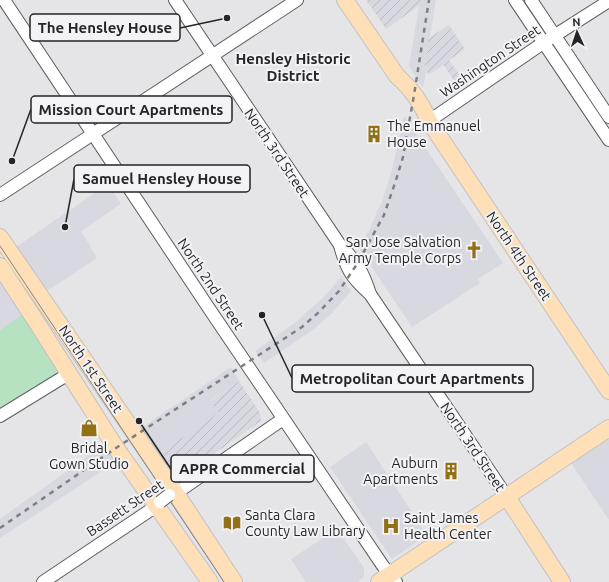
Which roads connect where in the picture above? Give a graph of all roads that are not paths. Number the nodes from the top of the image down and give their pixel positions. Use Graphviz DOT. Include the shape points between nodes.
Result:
graph roads {
  1 [pos="4,0"];
  2 [pos="175,0"];
  3 [pos="296,0"];
  4 [pos="345,0"];
  5 [pos="515,0"];
  6 [pos="532,0"];
  7 [pos="609,1"];
  8 [pos="555,35"];
  9 [pos="543,43"];
  10 [pos="212,55"];
  11 [pos="609,117"];
  12 [pos="429,121"];
  13 [pos="92,134"];
  14 [pos="609,140"];
  15 [pos="0,195"];
  16 [pos="0,237"];
  17 [pos="0,266"];
  18 [pos="70,373"];
  19 [pos="609,391"];
  20 [pos="0,416"];
  21 [pos="283,418"];
  22 [pos="609,428"];
  23 [pos="507,497"];
  24 [pos="165,499"];
  25 [pos="388,579"];
  26 [pos="43,582"];
  27 [pos="210,582"];
  28 [pos="234,582"];
  29 [pos="562,582"];
  1 -- 13 [label="street, North 2nd Street"];
  2 -- 10 [label="street, North 3rd Street"];
  3 -- 10 [label="street"];
  4 -- 12 [label="main road, North 4th Street" via="397,76 407,84 424,108"];
  5 -- 9 [label="street"];
  6 -- 8 [label="street"];
  7 -- 8 [label="street, Washington Street"];
  8 -- 9 [label="street, Washington Street"];
  8 -- 11 [label="street"];
  9 -- 12 [label="street, Washington Street"];
  9 -- 14 [label="street"];
  10 -- 13 [label="street"];
  10 -- 23 [label="street, North 3rd Street" via="340,246 344,262 357,283 370,294"];
  12 -- 19 [label="main road, North 4th Street"];
  13 -- 15 [label="street"];
  13 -- 21 [label="street, North 2nd Street"];
  16 -- 24 [label="main road, North 1st Street"];
  17 -- 18 [label="main road, North 1st Street"];
  18 -- 20 [label="street"];
  18 -- 24 [label="main road, North 1st Street" via="116,448"];
  21 -- 24 [label="street, Bassett Street"];
  21 -- 25 [label="street, North 2nd Street"];
  22 -- 23 [label="main road"];
  23 -- 25 [label="main road"];
  23 -- 29 [label="main road, North 3rd Street"];
  24 -- 26 [label="street, Bassett Street"];
  24 -- 27 [label="main road, North 1st Street"];
  24 -- 28 [label="main road, North 1st Street"];
}
